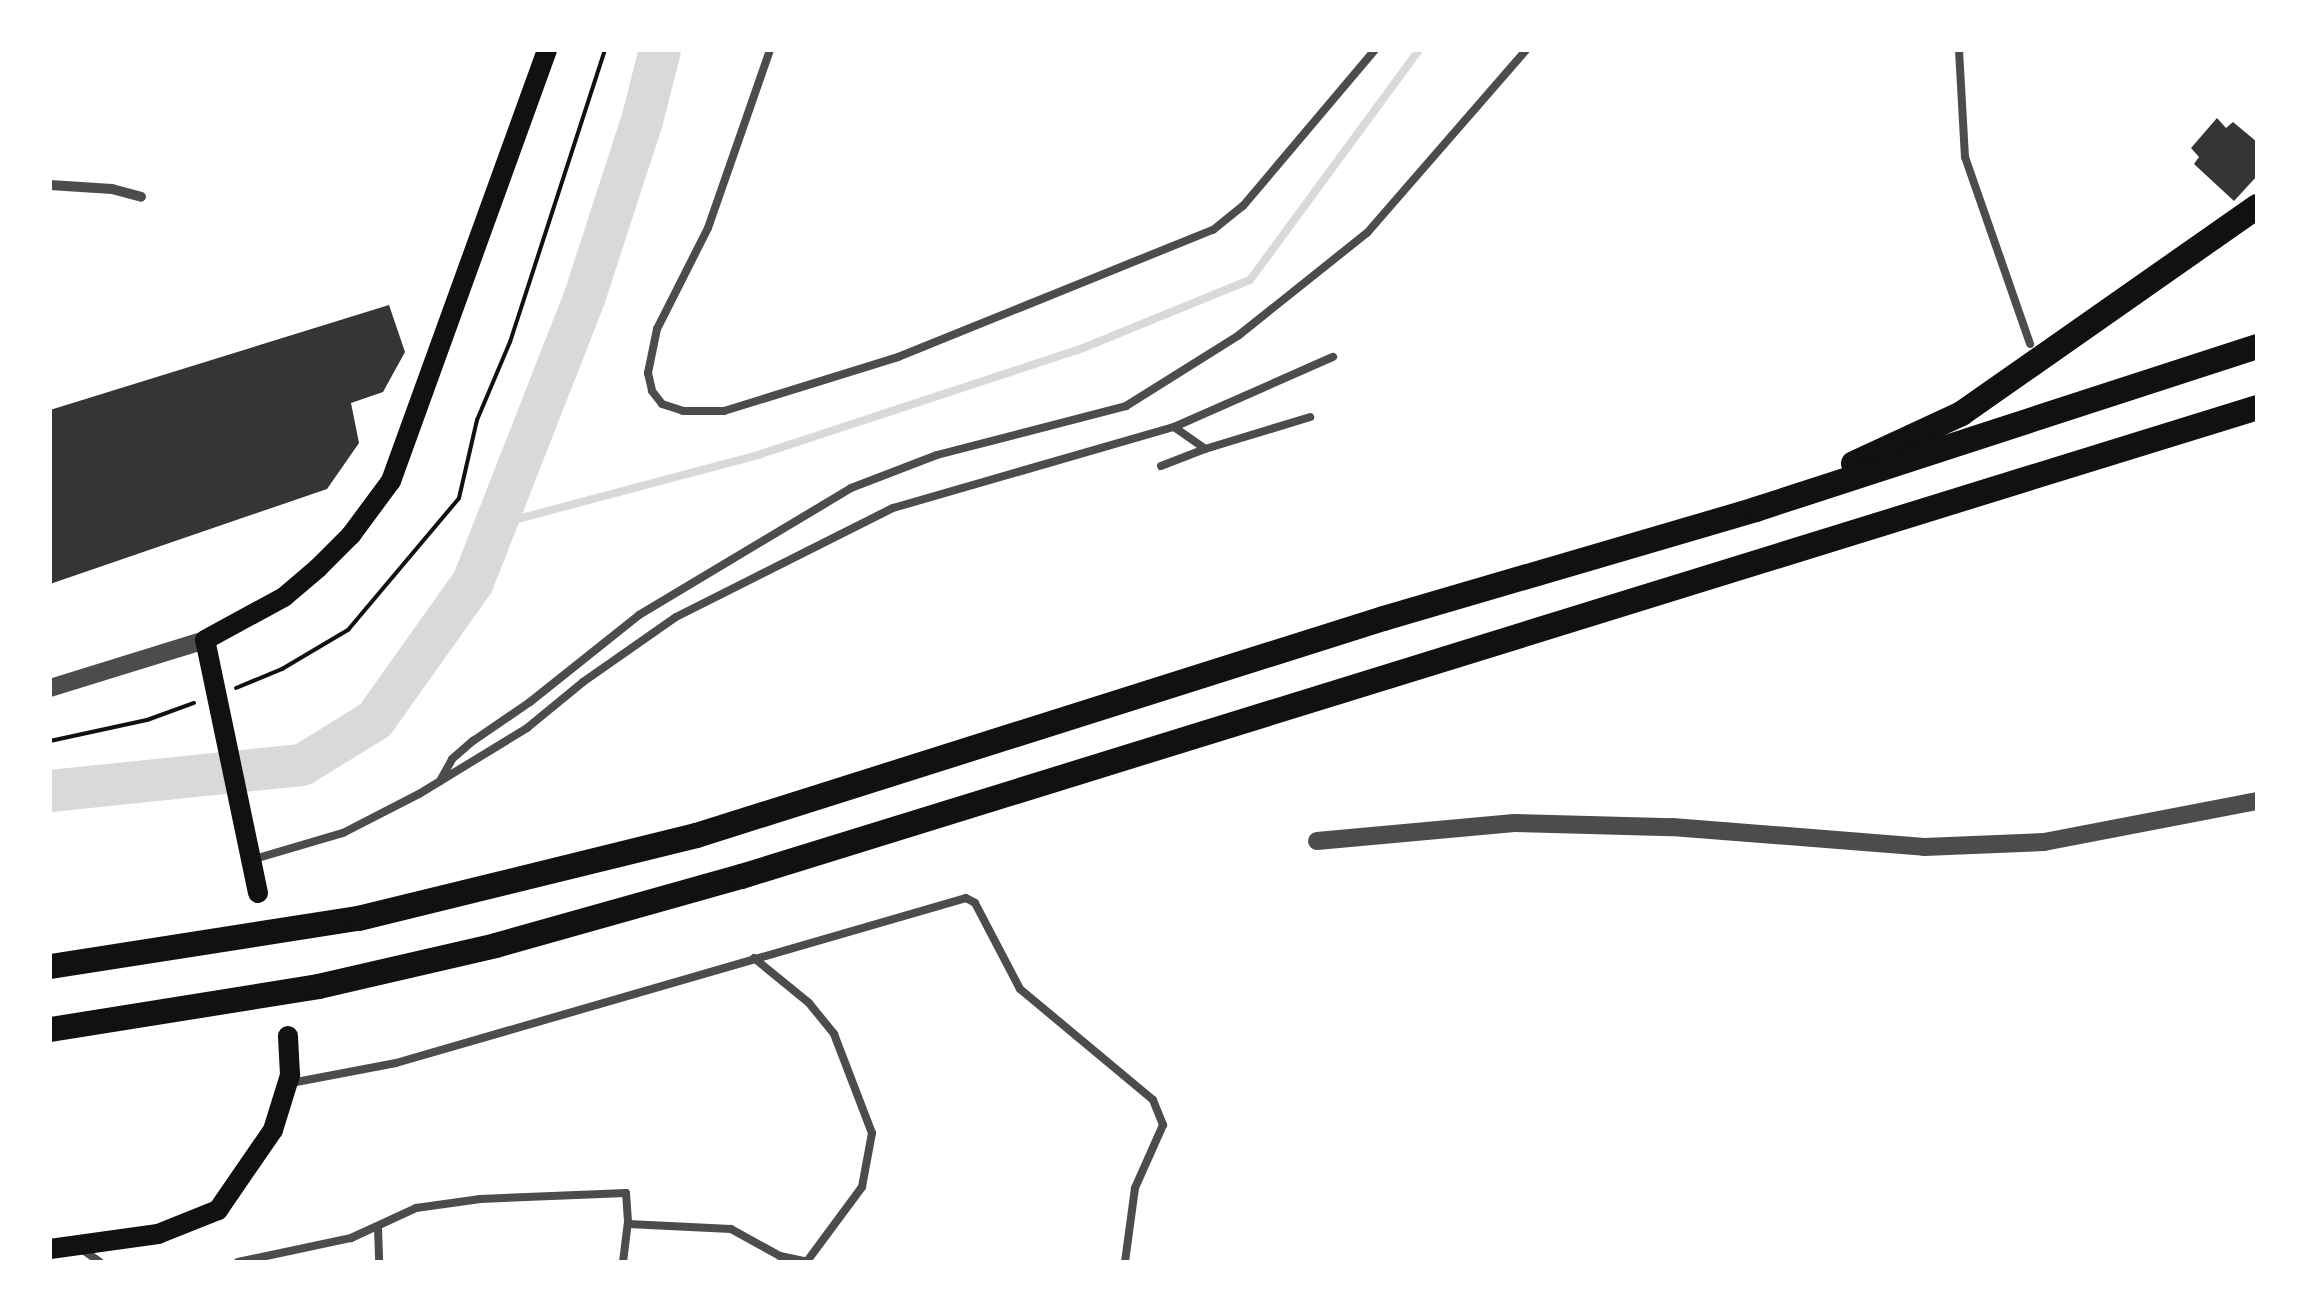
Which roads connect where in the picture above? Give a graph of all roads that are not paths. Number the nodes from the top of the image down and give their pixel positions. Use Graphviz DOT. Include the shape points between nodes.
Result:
graph roads {
  1 [pos="547,50"];
  2 [pos="770,50"];
  3 [pos="1375,50"];
  4 [pos="1526,50"];
  5 [pos="1959,50"];
  6 [pos="50,185"];
  7 [pos="141,197"];
  8 [pos="2257,206"];
  9 [pos="2030,344"];
  10 [pos="2257,346"];
  11 [pos="1334,357"];
  12 [pos="2257,407"];
  13 [pos="1310,417"];
  14 [pos="1174,427"];
  15 [pos="1206,448"];
  16 [pos="1161,466"];
  17 [pos="1755,509"];
  18 [pos="205,640"];
  19 [pos="50,688"];
  20 [pos="440,781"];
  21 [pos="2257,801"];
  22 [pos="1317,842"];
  23 [pos="251,860"];
  24 [pos="258,894"];
  25 [pos="754,958"];
  26 [pos="50,966"];
  27 [pos="50,1030"];
  28 [pos="288,1036"];
  29 [pos="287,1083"];
  30 [pos="628,1224"];
  31 [pos="378,1228"];
  32 [pos="76,1245"];
  33 [pos="50,1248"];
  34 [pos="808,1261"];
  35 [pos="100,1262"];
  36 [pos="238,1262"];
  37 [pos="380,1262"];
  38 [pos="623,1262"];
  39 [pos="1124,1262"];
  1 -- 18 [label="main road" via="391,482 351,536 284,597"];
  2 -- 3 [label="lane" via="708,228 657,330 648,373 652,391 662,404 683,411 724,412 898,357 1213,230 1243,206"];
  4 -- 20 [label="lane" via="1367,232 1239,335 1126,406 937,455 851,488 639,615 473,740"];
  5 -- 9 [label="lane" via="1965,157"];
  6 -- 7 [label="street"];
  8 -- 17 [label="highway" via="1961,413"];
  10 -- 17 [label="highway"];
  11 -- 14 [label="lane"];
  12 -- 27 [label="highway" via="741,876 495,946 318,986"];
  13 -- 15 [label="lane"];
  14 -- 15 [label="lane"];
  14 -- 20 [label="lane" via="892,508 676,618 527,728"];
  15 -- 16 [label="lane"];
  17 -- 26 [label="highway" via="696,835 358,918"];
  18 -- 19 [label="street"];
  18 -- 23 [label="main road"];
  20 -- 23 [label="lane" via="343,833"];
  21 -- 22 [label="street" via="2024,843 1924,847 1672,827 1514,824"];
  23 -- 24 [label="main road"];
  25 -- 29 [label="lane" via="396,1063"];
  25 -- 34 [label="lane" via="834,1034 872,1133 862,1187"];
  25 -- 39 [label="lane" via="948,900 975,903 1020,989 1153,1100 1163,1125 1135,1188"];
  28 -- 29 [label="main road"];
  29 -- 32 [label="main road" via="272,1130 218,1210 158,1234"];
  30 -- 31 [label="lane" via="626,1193 581,1193 416,1208"];
  30 -- 34 [label="lane" via="731,1229 780,1256"];
  30 -- 38 [label="lane"];
  31 -- 36 [label="lane"];
  31 -- 37 [label="lane"];
  32 -- 33 [label="main road"];
  32 -- 35 [label="lane"];
}
